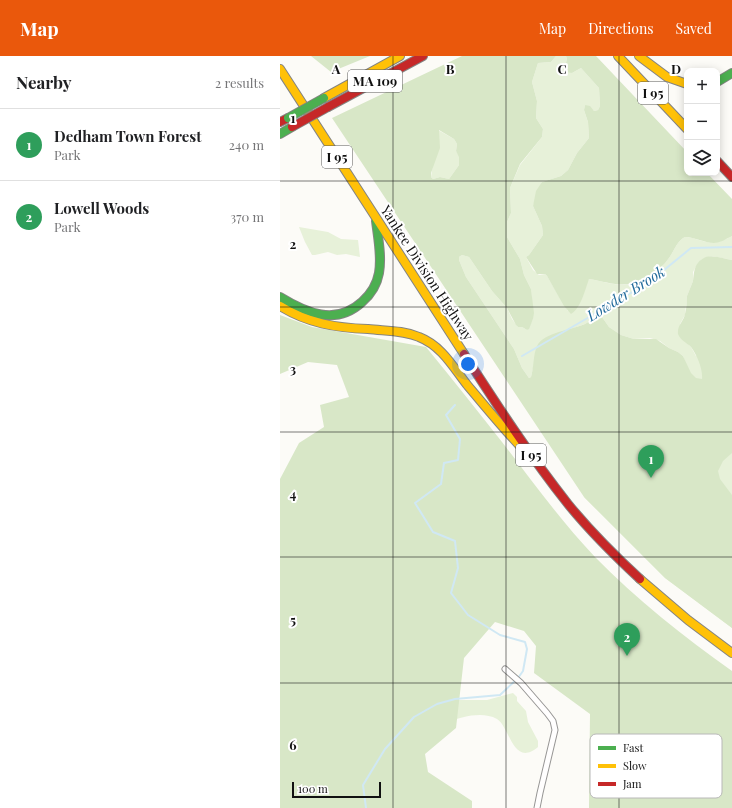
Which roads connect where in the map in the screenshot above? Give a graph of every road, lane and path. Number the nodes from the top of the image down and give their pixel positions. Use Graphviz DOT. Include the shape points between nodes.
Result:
graph roads {
  1 [pos="400,56"];
  2 [pos="423,56"];
  3 [pos="618,56"];
  4 [pos="639,56"];
  5 [pos="280,69"];
  6 [pos="732,73"];
  7 [pos="280,80"];
  8 [pos="720,80"];
  9 [pos="684,83"];
  10 [pos="298,97"];
  11 [pos="284,120"];
  12 [pos="684,126"];
  13 [pos="280,134"];
  14 [pos="720,164"];
  15 [pos="732,177"];
  16 [pos="375,218"];
  17 [pos="280,297"];
  18 [pos="280,306"];
  19 [pos="536,462"];
  20 [pos="732,653"];
  21 [pos="505,669"];
  22 [pos="538,808"];
  1 -- 11 [label="main road, MA 109, bridge"];
  2 -- 13 [label="main road, MA 109, bridge"];
  3 -- 12 [label="main road, I 95"];
  4 -- 9 [label="main road" via="665,77"];
  5 -- 10 [label="main road, Yankee Division Highway / I 95"];
  6 -- 8 [label="main road"];
  7 -- 10 [label="main road"];
  10 -- 16 [label="main road, Yankee Division Highway / I 95"];
  14 -- 15 [label="main road"];
  16 -- 17 [label="main road" via="380,255 379,273 372,289 360,304 344,313 324,316 304,310"];
  16 -- 19 [label="main road, Yankee Division Highway / I 95"];
  18 -- 19 [label="main road" via="319,324 406,333 426,340 444,354 506,432"];
  19 -- 20 [label="main road, Yankee Division Highway / I 95" via="581,518 630,571 680,614"];
  21 -- 22 [label="street" via="521,683 553,721 555,730"];
}
